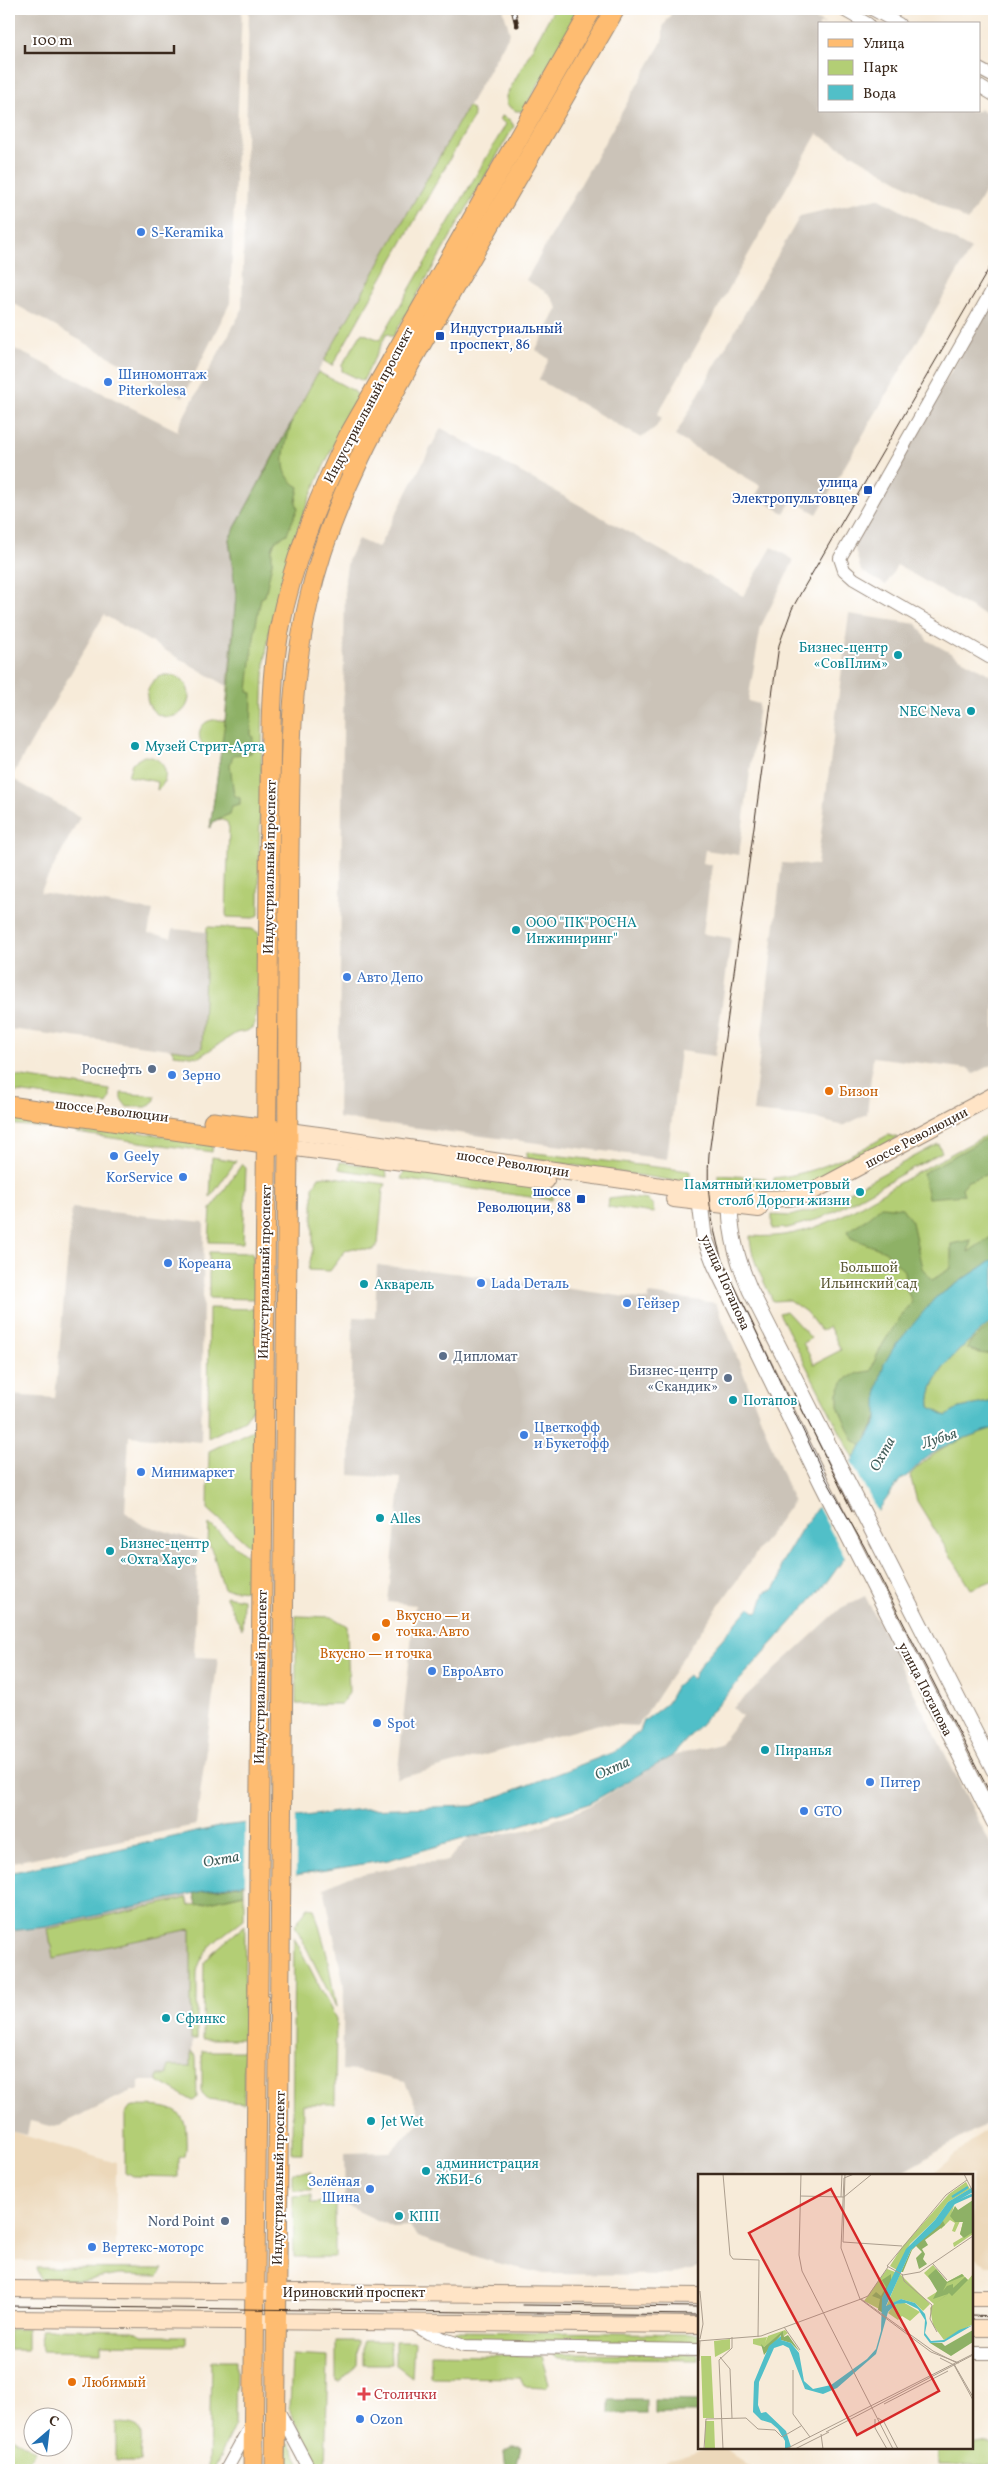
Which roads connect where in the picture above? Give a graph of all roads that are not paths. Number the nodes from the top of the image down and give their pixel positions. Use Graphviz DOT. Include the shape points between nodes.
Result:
graph roads {
  1 [pos="592,9"];
  2 [pos="615,9"];
  3 [pos="842,9"];
  4 [pos="872,9"];
  5 [pos="865,22"];
  6 [pos="895,22"];
  7 [pos="980,70"];
  8 [pos="994,77"];
  9 [pos="980,87"];
  10 [pos="994,95"];
  11 [pos="994,288"];
  12 [pos="994,660"];
  13 [pos="9,1096"];
  14 [pos="994,1096"];
  15 [pos="9,1106"];
  16 [pos="994,1107"];
  17 [pos="266,1136"];
  18 [pos="288,1139"];
  19 [pos="715,1193"];
  20 [pos="700,1203"];
  21 [pos="730,1207"];
  22 [pos="994,1770"];
  23 [pos="281,1794"];
  24 [pos="259,1795"];
  25 [pos="994,1822"];
  26 [pos="280,1884"];
  27 [pos="258,1887"];
  28 [pos="9,2288"];
  29 [pos="254,2291"];
  30 [pos="276,2292"];
  31 [pos="698,2296"];
  32 [pos="973,2298"];
  33 [pos="994,2298"];
  34 [pos="9,2319"];
  35 [pos="254,2321"];
  36 [pos="276,2321"];
  37 [pos="412,2322"];
  38 [pos="698,2326"];
  39 [pos="973,2328"];
  40 [pos="994,2328"];
  41 [pos="698,2350"];
  42 [pos="973,2353"];
  43 [pos="994,2353"];
  44 [pos="276,2407"];
  45 [pos="253,2420"];
  46 [pos="226,2470"];
  47 [pos="253,2470"];
  48 [pos="275,2470"];
  49 [pos="310,2470"];
  1 -- 17 [label="main road, Индустриальный проспект" via="348,437 315,510 295,568 280,631 272,695"];
  2 -- 18 [label="main road, Индустриальный проспект" via="356,462 319,561 306,611 294,688 288,914"];
  3 -- 5 [label="street"];
  4 -- 6 [label="street"];
  7 -- 8 [label="street"];
  9 -- 10 [label="street"];
  11 -- 12 [label="street" via="842,552 841,564 854,579"];
  13 -- 17 [label="main road, шоссе Революции"];
  14 -- 19 [label="main road, шоссе Революции" via="806,1195 769,1199"];
  15 -- 17 [label="main road, шоссе Революции" via="215,1135"];
  16 -- 21 [label="main road, шоссе Революции" via="810,1205 787,1209"];
  17 -- 18 [label="main road, шоссе Революции"];
  17 -- 24 [label="main road, Индустриальный проспект"];
  18 -- 19 [label="main road, шоссе Революции" via="461,1154"];
  18 -- 20 [label="main road, шоссе Революции"];
  18 -- 23 [label="main road, Индустриальный проспект"];
  19 -- 20 [label="main road"];
  19 -- 21 [label="main road"];
  20 -- 21 [label="main road, шоссе Революции"];
  20 -- 25 [label="street, улица Потапова" via="707,1245 822,1484"];
  21 -- 22 [label="street, улица Потапова" via="734,1248 750,1290"];
  23 -- 24 [label="main road"];
  23 -- 26 [label="main road, Индустриальный проспект"];
  24 -- 27 [label="main road, Индустриальный проспект"];
  26 -- 27 [label="main road"];
  26 -- 30 [label="main road, Индустриальный проспект"];
  27 -- 29 [label="main road, Индустриальный проспект"];
  28 -- 29 [label="main road, Ириновский проспект"];
  29 -- 30 [label="main road, Ириновский проспект"];
  29 -- 35 [label="main road, Индустриальный проспект"];
  30 -- 31 [label="main road, Ириновский проспект"];
  30 -- 36 [label="main road, Индустриальный проспект"];
  32 -- 33 [label="main road"];
  34 -- 35 [label="main road"];
  35 -- 36 [label="main road"];
  35 -- 45 [label="main road, Индустриальный проспект"];
  36 -- 37 [label="main road"];
  36 -- 44 [label="main road, Индустриальный проспект"];
  37 -- 38 [label="main road"];
  37 -- 41 [label="street" via="428,2333 464,2346"];
  39 -- 40 [label="main road"];
  42 -- 43 [label="street"];
  44 -- 48 [label="main road, Индустриальный проспект"];
  44 -- 49 [label="street"];
  45 -- 46 [label="street"];
  45 -- 47 [label="main road, Индустриальный проспект"];
}
